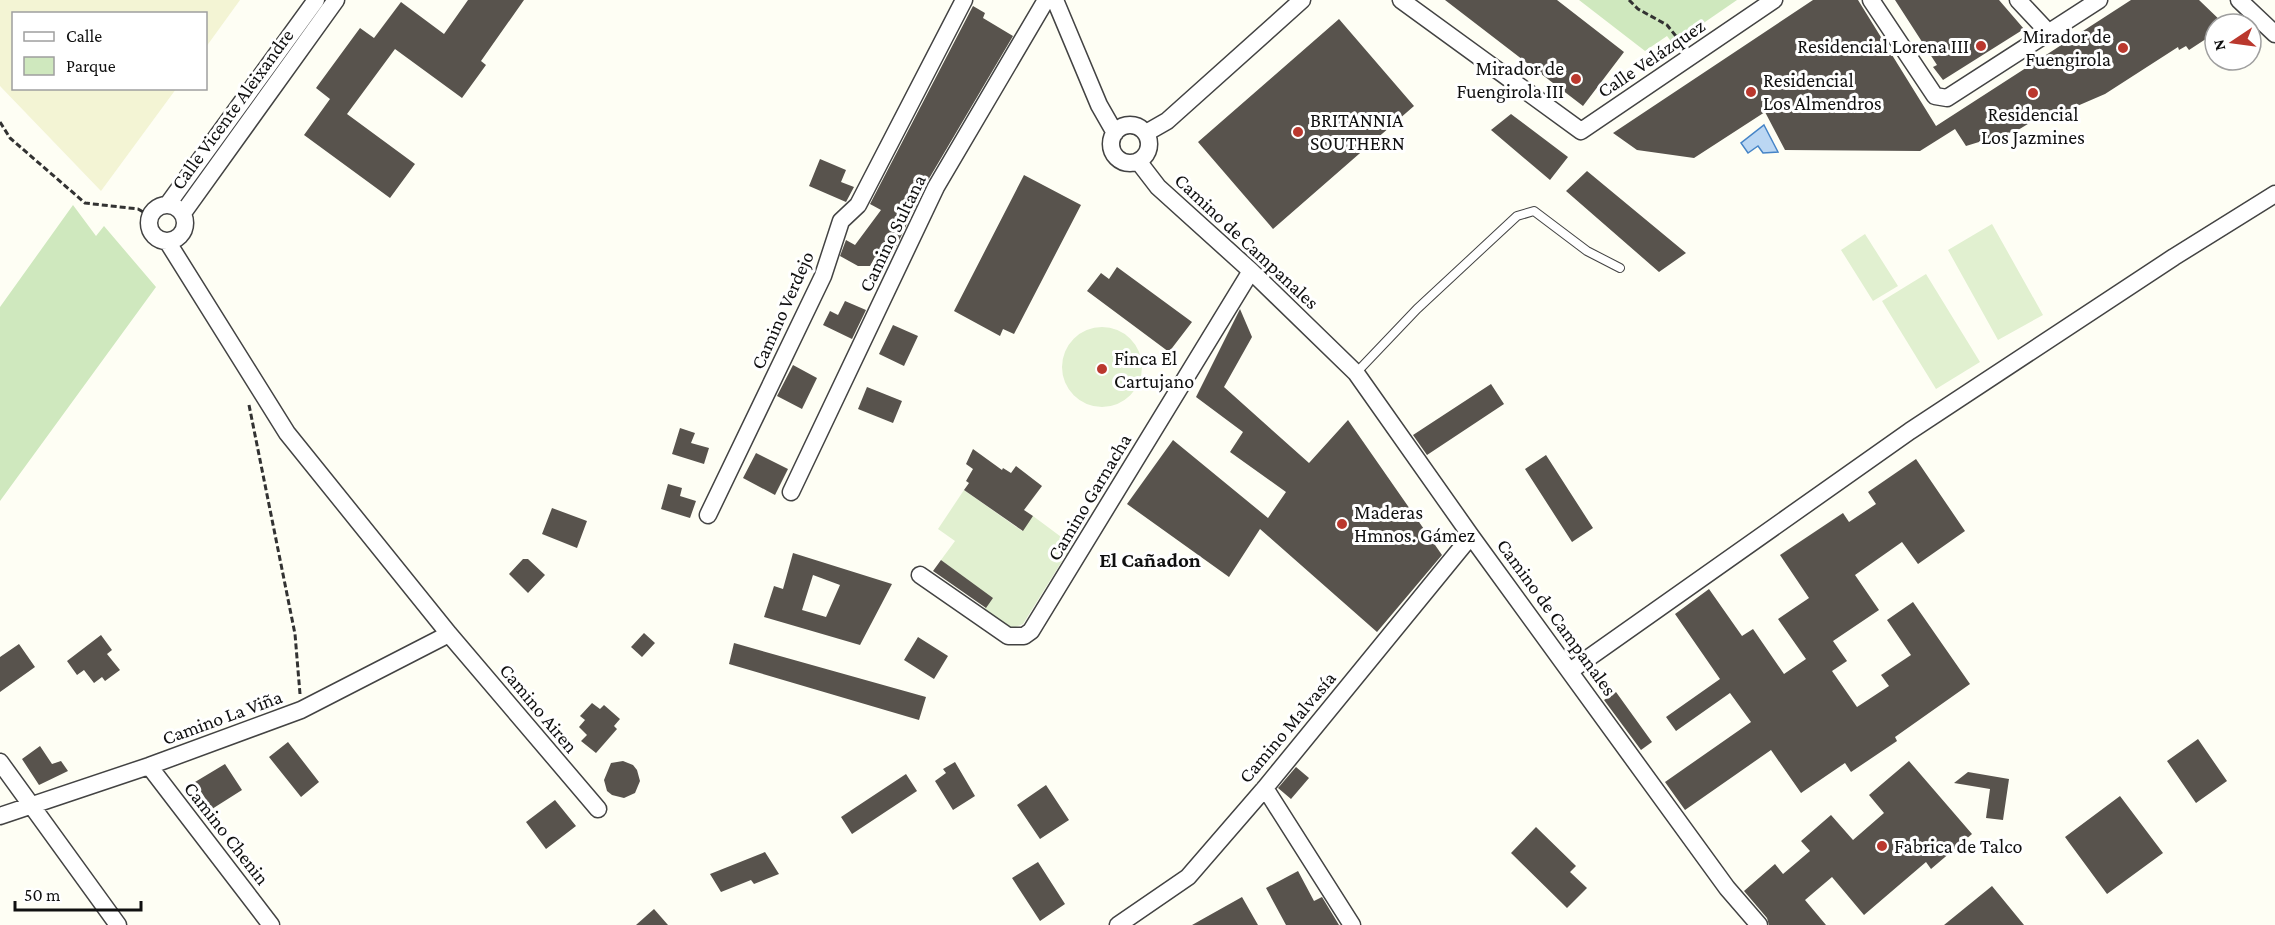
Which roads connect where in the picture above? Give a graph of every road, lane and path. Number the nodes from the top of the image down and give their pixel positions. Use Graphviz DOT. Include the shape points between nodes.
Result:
graph roads {
  1 [pos="316,0"];
  2 [pos="336,0"];
  3 [pos="964,0"];
  4 [pos="1047,0"];
  5 [pos="1055,0"];
  6 [pos="1302,0"];
  7 [pos="1401,0"];
  8 [pos="1629,0"];
  9 [pos="1774,0"];
  10 [pos="1871,0"];
  11 [pos="2018,0"];
  12 [pos="2099,0"];
  13 [pos="2238,0"];
  14 [pos="2049,33"];
  15 [pos="2275,34"];
  16 [pos="1684,46"];
  17 [pos="0,122"];
  18 [pos="1115,133"];
  19 [pos="1146,134"];
  20 [pos="1138,161"];
  21 [pos="2275,194"];
  22 [pos="168,204"];
  23 [pos="183,213"];
  24 [pos="150,216"];
  25 [pos="167,241"];
  26 [pos="1620,268"];
  27 [pos="1251,271"];
  28 [pos="1356,373"];
  29 [pos="248,400"];
  30 [pos="791,492"];
  31 [pos="708,515"];
  32 [pos="1471,536"];
  33 [pos="920,575"];
  34 [pos="449,634"];
  35 [pos="1570,671"];
  36 [pos="302,710"];
  37 [pos="0,762"];
  38 [pos="149,766"];
  39 [pos="1265,788"];
  40 [pos="31,805"];
  41 [pos="598,809"];
  42 [pos="0,816"];
  43 [pos="118,925"];
  44 [pos="271,925"];
  45 [pos="1118,925"];
  46 [pos="1352,925"];
  47 [pos="1759,925"];
  1 -- 22 [label="street"];
  2 -- 23 [label="street, Calle Vicente Aleixandre"];
  3 -- 31 [label="street, Camino Verdejo" via="858,205 841,221 823,276"];
  4 -- 30 [label="street, Camino Sultana" via="936,187"];
  5 -- 18 [label="street"];
  6 -- 19 [label="street" via="1167,121"];
  7 -- 9 [label="street, Calle Velázquez" via="1581,131"];
  8 -- 16 [label="path" via="1667,25"];
  10 -- 14 [label="street" via="1935,96 1947,98"];
  11 -- 14 [label="street"];
  12 -- 14 [label="street"];
  13 -- 15 [label="street"];
  17 -- 24 [label="path" via="10,138 85,203 138,209"];
  18 -- 19 [label="street" via="1129,125"];
  18 -- 20 [label="street" via="1111,145 1116,156 1126,162"];
  19 -- 20 [label="street" via="1149,146"];
  20 -- 27 [label="street, Camino de Campanales" via="1158,187"];
  21 -- 35 [label="street" via="1910,431"];
  22 -- 23 [label="street"];
  22 -- 24 [label="street" via="157,207"];
  23 -- 25 [label="street" via="183,232"];
  24 -- 25 [label="street" via="151,233"];
  25 -- 34 [label="street, Camino Airen" via="286,433"];
  26 -- 28 [label="lane" via="1587,251 1534,211 1527,212 1509,223 1417,309"];
  27 -- 28 [label="street, Camino de Campanales"];
  27 -- 33 [label="street, Camino Garnacha" via="1031,631 1024,636 1008,636"];
  28 -- 32 [label="street, Camino de Campanales"];
  29 -- 36 [label="path" via="295,634"];
  32 -- 35 [label="street, Camino de Campanales"];
  32 -- 39 [label="street, Camino Malvasía"];
  34 -- 36 [label="street, Camino La Viña"];
  34 -- 41 [label="street, Camino Airen"];
  35 -- 47 [label="street, Camino de Campanales" via="1727,888"];
  36 -- 38 [label="street, Camino La Viña"];
  37 -- 40 [label="street"];
  38 -- 40 [label="street, Camino La Viña"];
  38 -- 44 [label="street, Camino Chenin"];
  39 -- 45 [label="street, Camino Malvasía" via="1188,877"];
  39 -- 46 [label="street"];
  40 -- 42 [label="street, Camino La Viña"];
  40 -- 43 [label="street"];
}
